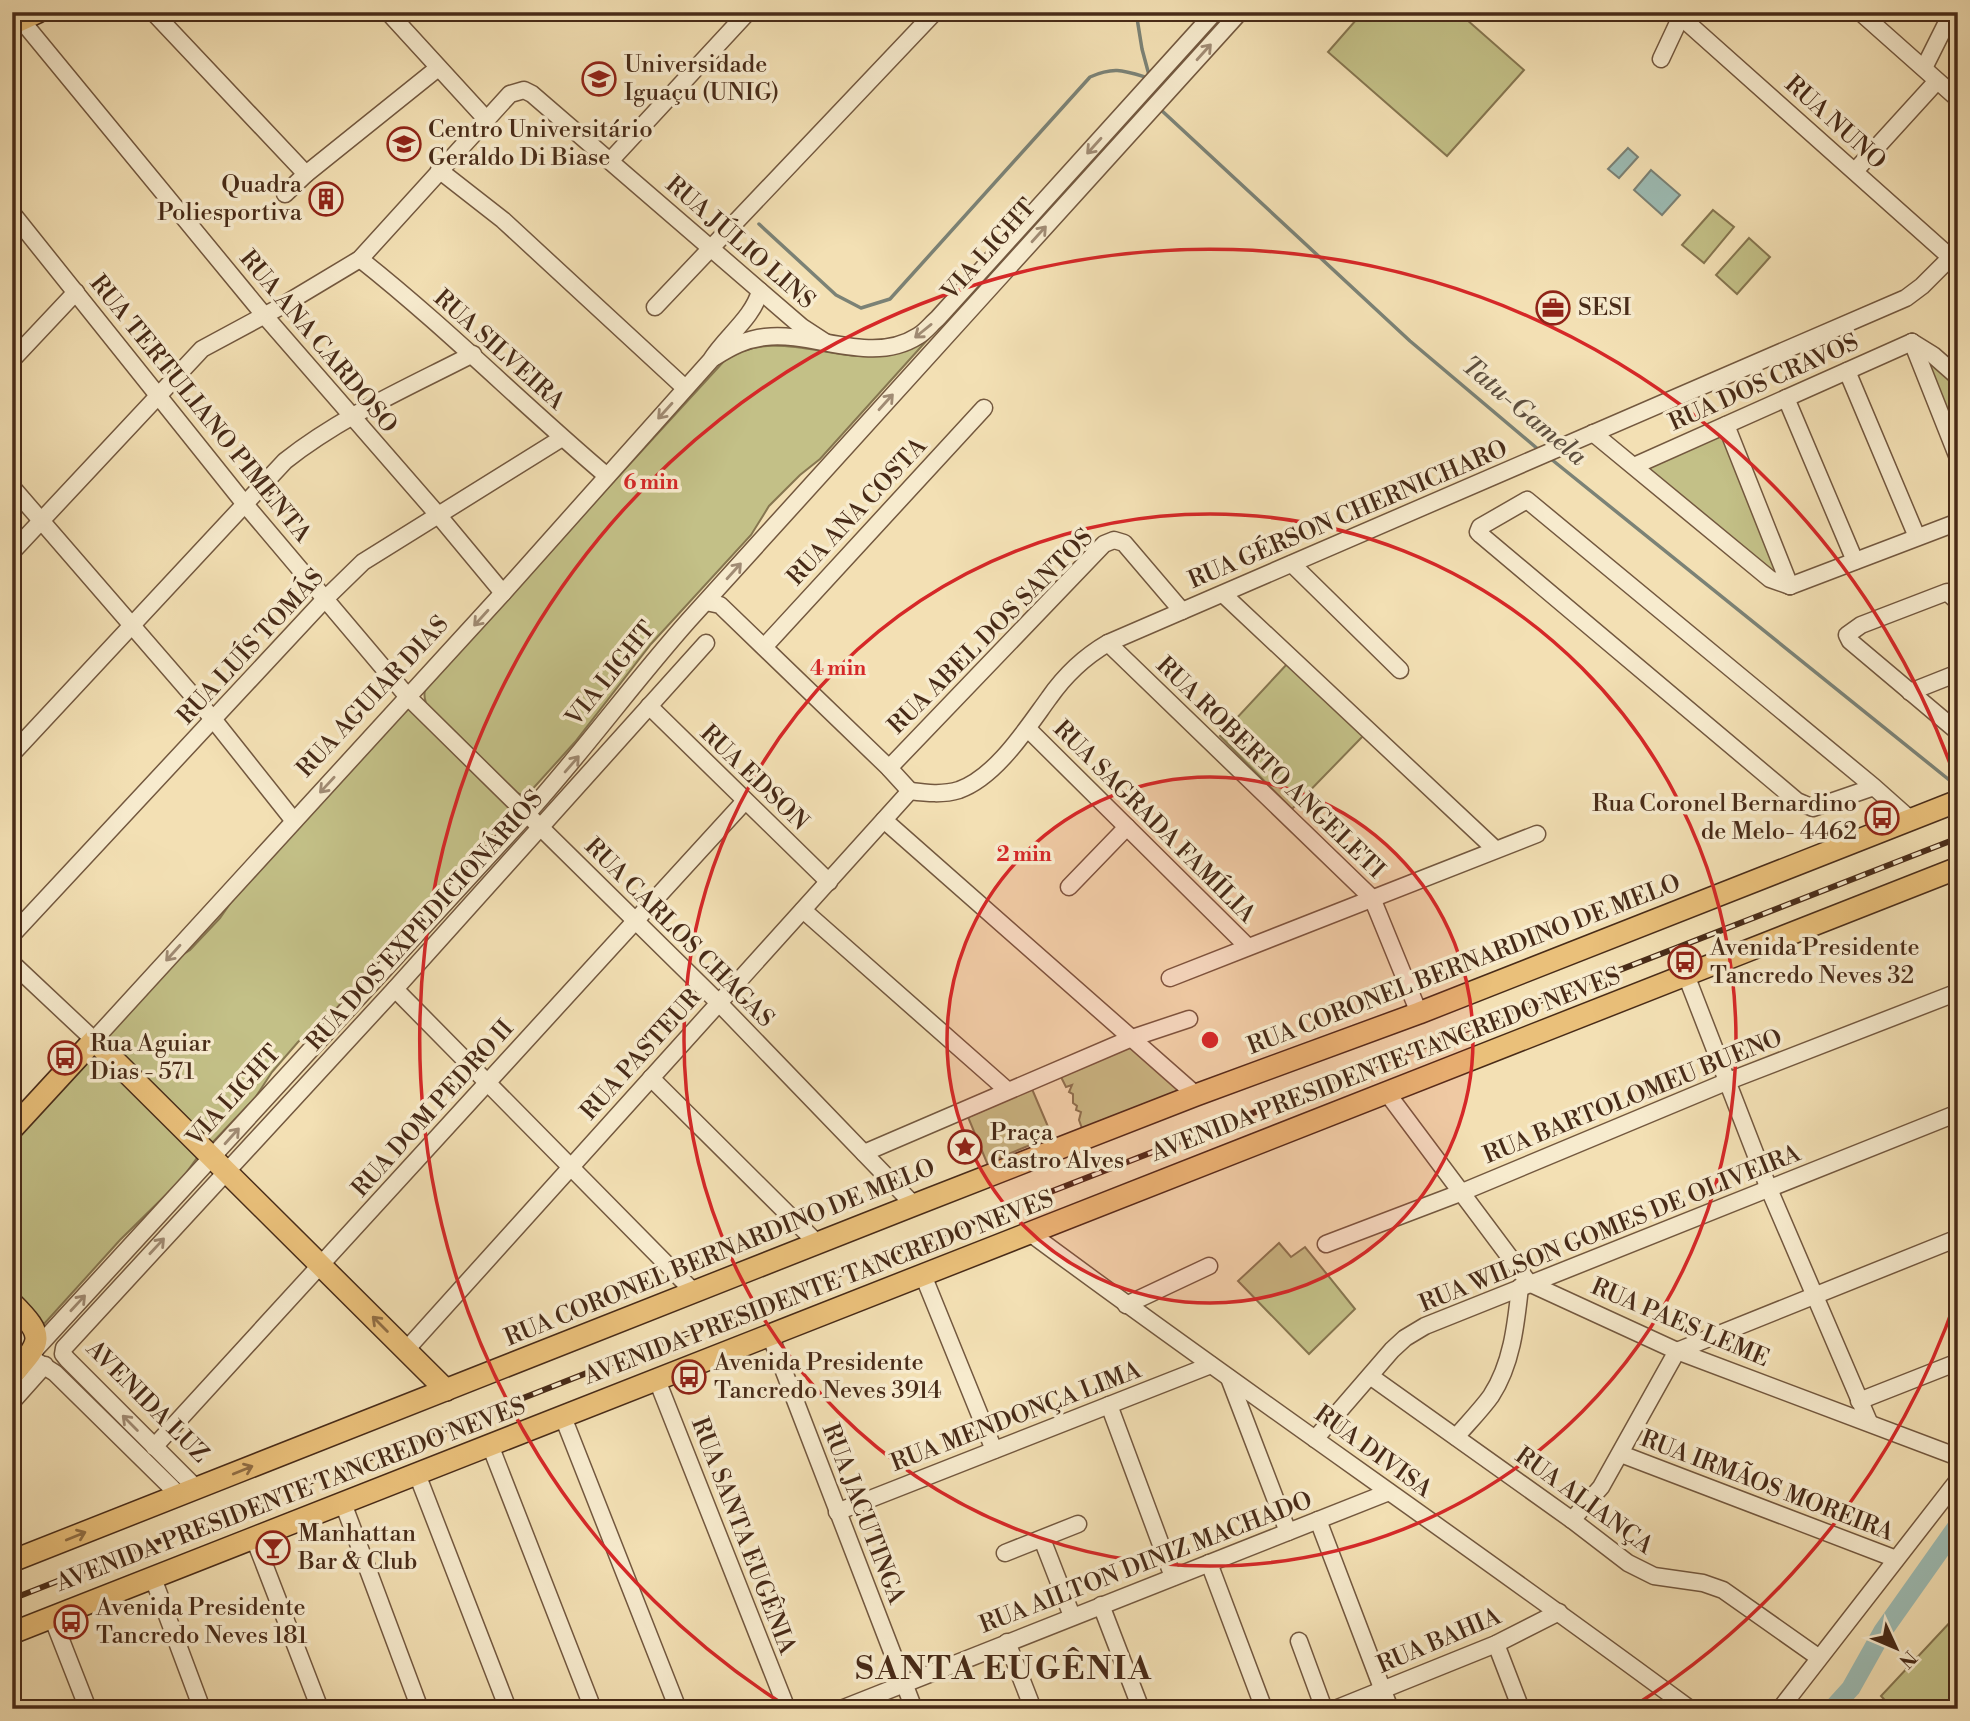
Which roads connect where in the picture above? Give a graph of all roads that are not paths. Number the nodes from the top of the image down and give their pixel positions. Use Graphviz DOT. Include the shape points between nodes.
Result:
graph roads {
  1 [pos="153,12"];
  2 [pos="388,12"];
  3 [pos="748,12"];
  4 [pos="1214,12"];
  5 [pos="1240,12"];
  6 [pos="1860,12"];
  7 [pos="1952,12"];
  8 [pos="928,14"];
  9 [pos="1682,15"];
  10 [pos="24,19"];
  11 [pos="1661,59"];
  12 [pos="438,68"];
  13 [pos="1924,68"];
  14 [pos="1937,81"];
  15 [pos="1958,99"];
  16 [pos="486,119"];
  17 [pos="610,161"];
  18 [pos="439,170"];
  19 [pos="1855,172"];
  20 [pos="306,174"];
  21 [pos="285,194"];
  22 [pos="12,213"];
  23 [pos="711,248"];
  24 [pos="360,258"];
  25 [pos="1954,261"];
  26 [pos="760,291"];
  27 [pos="76,292"];
  28 [pos="655,307"];
  29 [pos="264,316"];
  30 [pos="825,342"];
  31 [pos="1912,342"];
  32 [pos="473,354"];
  33 [pos="12,360"];
  34 [pos="710,360"];
  35 [pos="1847,371"];
  36 [pos="1958,377"];
  37 [pos="685,388"];
  38 [pos="158,395"];
  39 [pos="1786,398"];
  40 [pos="984,408"];
  41 [pos="350,417"];
  42 [pos="1726,425"];
  43 [pos="1593,433"];
  44 [pos="562,438"];
  45 [pos="1958,458"];
  46 [pos="1634,466"];
  47 [pos="607,476"];
  48 [pos="12,486"];
  49 [pos="244,503"];
  50 [pos="439,516"];
  51 [pos="41,521"];
  52 [pos="1958,522"];
  53 [pos="1917,537"];
  54 [pos="12,552"];
  55 [pos="1855,561"];
  56 [pos="1292,564"];
  57 [pos="1790,586"];
  58 [pos="503,593"];
  59 [pos="1223,594"];
  60 [pos="1952,597"];
  61 [pos="326,599"];
  62 [pos="706,602"];
  63 [pos="1182,611"];
  64 [pos="132,624"];
  65 [pos="706,643"];
  66 [pos="1108,643"];
  67 [pos="764,648"];
  68 [pos="1400,670"];
  69 [pos="1958,673"];
  70 [pos="1910,692"];
  71 [pos="408,698"];
  72 [pos="649,706"];
  73 [pos="213,719"];
  74 [pos="1028,729"];
  75 [pos="1958,732"];
  76 [pos="12,754"];
  77 [pos="889,768"];
  78 [pos="1874,787"];
  79 [pos="910,791"];
  80 [pos="745,801"];
  81 [pos="1956,802"];
  82 [pos="526,815"];
  83 [pos="1910,819"];
  84 [pos="884,820"];
  85 [pos="294,821"];
  86 [pos="1127,827"];
  87 [pos="541,829"];
  88 [pos="1538,834"];
  89 [pos="1495,849"];
  90 [pos="1958,868"];
  91 [pos="828,882"];
  92 [pos="1069,887"];
  93 [pos="1371,898"];
  94 [pos="803,910"];
  95 [pos="636,920"];
  96 [pos="12,935"];
  97 [pos="1247,946"];
  98 [pos="12,963"];
  99 [pos="1686,975"];
  100 [pos="1170,978"];
  101 [pos="395,989"];
  102 [pos="1958,992"];
  103 [pos="719,1003"];
  104 [pos="1419,1013"];
  105 [pos="1189,1019"];
  106 [pos="1132,1038"];
  107 [pos="94,1040"];
  108 [pos="652,1078"];
  109 [pos="1726,1082"];
  110 [pos="486,1084"];
  111 [pos="1007,1090"];
  112 [pos="1387,1093"];
  113 [pos="1196,1096"];
  114 [pos="1958,1113"];
  115 [pos="12,1129"];
  116 [pos="864,1153"];
  117 [pos="220,1165"];
  118 [pos="571,1167"];
  119 [pos="1769,1189"];
  120 [pos="1460,1193"];
  121 [pos="914,1205"];
  122 [pos="1030,1233"];
  123 [pos="1958,1238"];
  124 [pos="817,1243"];
  125 [pos="1326,1244"];
  126 [pos="320,1265"];
  127 [pos="1209,1266"];
  128 [pos="923,1275"];
  129 [pos="1524,1285"];
  130 [pos="694,1292"];
  131 [pos="1814,1297"];
  132 [pos="12,1303"];
  133 [pos="1126,1305"];
  134 [pos="770,1335"];
  135 [pos="406,1350"];
  136 [pos="63,1351"];
  137 [pos="1677,1351"];
  138 [pos="1958,1362"];
  139 [pos="27,1365"];
  140 [pos="1211,1365"];
  141 [pos="1370,1376"];
  142 [pos="1229,1378"];
  143 [pos="657,1380"];
  144 [pos="446,1390"];
  145 [pos="1859,1401"];
  146 [pos="12,1402"];
  147 [pos="1110,1405"];
  148 [pos="563,1417"];
  149 [pos="1869,1422"];
  150 [pos="1456,1437"];
  151 [pos="1315,1439"];
  152 [pos="490,1445"];
  153 [pos="154,1447"];
  154 [pos="994,1450"];
  155 [pos="1621,1454"];
  156 [pos="1958,1457"];
  157 [pos="417,1474"];
  158 [pos="1958,1480"];
  159 [pos="188,1491"];
  160 [pos="1389,1492"];
  161 [pos="343,1503"];
  162 [pos="837,1512"];
  163 [pos="1318,1520"];
  164 [pos="1572,1520"];
  165 [pos="1078,1524"];
  166 [pos="1288,1532"];
  167 [pos="254,1538"];
  168 [pos="1042,1539"];
  169 [pos="1005,1553"];
  170 [pos="1896,1559"];
  171 [pos="12,1561"];
  172 [pos="1209,1563"];
  173 [pos="1173,1577"];
  174 [pos="153,1578"];
  175 [pos="1101,1605"];
  176 [pos="1559,1612"];
  177 [pos="1072,1616"];
  178 [pos="52,1618"];
  179 [pos="12,1633"];
  180 [pos="1299,1641"];
  181 [pos="1007,1642"];
  182 [pos="1496,1644"];
  183 [pos="1818,1657"];
  184 [pos="904,1683"];
  185 [pos="1382,1690"];
  186 [pos="88,1709"];
  187 [pos="202,1709"];
  188 [pos="320,1709"];
  189 [pos="420,1709"];
  190 [pos="508,1709"];
  191 [pos="593,1709"];
  192 [pos="678,1709"];
  193 [pos="786,1709"];
  194 [pos="841,1709"];
  195 [pos="914,1709"];
  196 [pos="1033,1709"];
  197 [pos="1141,1709"];
  198 [pos="1264,1709"];
  199 [pos="1324,1709"];
  200 [pos="1335,1709"];
  201 [pos="1390,1709"];
  202 [pos="1521,1709"];
  203 [pos="1690,1709"];
  204 [pos="1780,1709"];
  1 -- 20 [label="street"];
  2 -- 12 [label="street"];
  3 -- 17 [label="street"];
  4 -- 30 [label="street, VIA LIGHT, one-way" via="921,334 884,348"];
  62 -- 5 [label="street, VIA LIGHT, one-way"];
  6 -- 13 [label="street"];
  7 -- 13 [label="street"];
  8 -- 23 [label="street"];
  9 -- 11 [label="street"];
  9 -- 19 [label="street, RUA NUNO"];
  10 -- 29 [label="street, RUA ANA CARDOSO"];
  12 -- 16 [label="street"];
  12 -- 20 [label="street"];
  13 -- 14 [label="street"];
  14 -- 15 [label="street"];
  14 -- 19 [label="street"];
  16 -- 17 [label="street, RUA JÚLIO LINS" via="510,94 524,90"];
  16 -- 18 [label="street"];
  17 -- 23 [label="street, RUA JÚLIO LINS"];
  18 -- 24 [label="street"];
  18 -- 37 [label="street" via="503,220"];
  19 -- 25 [label="street, RUA NUNO"];
  20 -- 21 [label="street"];
  22 -- 27 [label="street, RUA TERTULIANO PIMENTA"];
  23 -- 26 [label="street, RUA JÚLIO LINS"];
  23 -- 28 [label="street"];
  24 -- 29 [label="street"];
  24 -- 32 [label="street, RUA SILVEIRA"];
  25 -- 43 [label="street, RUA GÉRSON CHERNICHARO" via="1906,298"];
  26 -- 30 [label="street, RUA JÚLIO LINS"];
  26 -- 34 [label="street, RUA AGUIAR DIAS" via="755,306"];
  27 -- 33 [label="street"];
  27 -- 38 [label="street, RUA TERTULIANO PIMENTA"];
  29 -- 38 [label="street" via="202,349"];
  29 -- 41 [label="street, RUA ANA CARDOSO"];
  30 -- 34 [label="street, VIA LIGHT" via="766,337 740,343"];
  31 -- 35 [label="street, RUA DOS CRAVOS"];
  31 -- 36 [label="street"];
  31 -- 45 [label="street"];
  32 -- 41 [label="street"];
  32 -- 44 [label="street, RUA SILVEIRA"];
  34 -- 37 [label="street, RUA AGUIAR DIAS"];
  35 -- 39 [label="street, RUA DOS CRAVOS"];
  35 -- 53 [label="street"];
  37 -- 47 [label="street, RUA AGUIAR DIAS, one-way"];
  38 -- 49 [label="street, RUA TERTULIANO PIMENTA"];
  38 -- 51 [label="street"];
  39 -- 42 [label="street, RUA DOS CRAVOS"];
  39 -- 55 [label="street"];
  40 -- 67 [label="street, RUA ANA COSTA"];
  41 -- 49 [label="street" via="285,461"];
  41 -- 50 [label="street, RUA ANA CARDOSO"];
  42 -- 46 [label="street, RUA DOS CRAVOS"];
  42 -- 57 [label="street"];
  43 -- 46 [label="street"];
  43 -- 56 [label="street, RUA GÉRSON CHERNICHARO"];
  44 -- 47 [label="street, RUA SILVEIRA"];
  44 -- 50 [label="street, RUA LUÍS TOMÁS"];
  46 -- 57 [label="street" via="1770,579"];
  47 -- 58 [label="street, RUA AGUIAR DIAS"];
  48 -- 51 [label="street"];
  49 -- 61 [label="street, RUA TERTULIANO PIMENTA"];
  49 -- 64 [label="street"];
  50 -- 58 [label="street, RUA ANA CARDOSO"];
  50 -- 61 [label="street, RUA LUÍS TOMÁS" via="363,562"];
  51 -- 54 [label="street"];
  51 -- 64 [label="street"];
  52 -- 53 [label="street"];
  53 -- 55 [label="street"];
  55 -- 57 [label="street"];
  56 -- 59 [label="street, RUA GÉRSON CHERNICHARO"];
  56 -- 68 [label="street"];
  58 -- 71 [label="street, RUA AGUIAR DIAS, one-way"];
  59 -- 63 [label="street, RUA GÉRSON CHERNICHARO"];
  59 -- 89 [label="street"];
  60 -- 70 [label="street" via="1847,635"];
  61 -- 71 [label="street, RUA TERTULIANO PIMENTA"];
  61 -- 73 [label="street, RUA LUÍS TOMÁS"];
  62 -- 67 [label="street" via="720,605"];
  82 -- 62 [label="street, VIA LIGHT, one-way"];
  63 -- 66 [label="street, RUA GÉRSON CHERNICHARO"];
  63 -- 77 [label="street, RUA ABEL DOS SANTOS" via="1124,543 1104,544"];
  64 -- 73 [label="street"];
  64 -- 76 [label="street"];
  65 -- 72 [label="street, RUA DOS EXPEDICIONÁRIOS"];
  66 -- 74 [label="street, RUA GÉRSON CHERNICHARO" via="1072,670"];
  66 -- 93 [label="street, RUA ROBERTO ANGELETI"];
  67 -- 77 [label="street"];
  69 -- 70 [label="street"];
  70 -- 75 [label="street"];
  71 -- 82 [label="street, RUA CARLOS CHAGAS"];
  71 -- 85 [label="street, RUA AGUIAR DIAS, one-way"];
  72 -- 80 [label="street, RUA EDSON"];
  72 -- 87 [label="street, RUA DOS EXPEDICIONÁRIOS"];
  73 -- 85 [label="street"];
  73 -- 96 [label="street, RUA LUÍS TOMÁS"];
  74 -- 79 [label="street, RUA GÉRSON CHERNICHARO" via="986,772 959,790"];
  74 -- 86 [label="street, RUA SAGRADA FAMÍLIA"];
  77 -- 79 [label="street"];
  78 -- 78 [label="street" via="1813,808 1797,801 1481,535 1480,527 1527,500"];
  78 -- 83 [label="street"];
  79 -- 84 [label="street, RUA PASTEUR"];
  80 -- 91 [label="street, RUA EDSON"];
  80 -- 95 [label="street, RUA DOM PEDRO II"];
  81 -- 83 [label="main road, RUA CORONEL BERNARDINO DE MELO"];
  82 -- 87 [label="street, RUA CARLOS CHAGAS"];
  117 -- 82 [label="street, VIA LIGHT, one-way"];
  83 -- 104 [label="main road, RUA CORONEL BERNARDINO DE MELO"];
  84 -- 91 [label="street, RUA PASTEUR"];
  84 -- 106 [label="street"];
  85 -- 107 [label="street, RUA AGUIAR DIAS, one-way"];
  86 -- 92 [label="street"];
  86 -- 97 [label="street, RUA SAGRADA FAMÍLIA"];
  87 -- 95 [label="street, RUA CARLOS CHAGAS"];
  87 -- 101 [label="street, RUA DOS EXPEDICIONÁRIOS"];
  88 -- 89 [label="street"];
  89 -- 93 [label="street"];
  90 -- 99 [label="main road, AVENIDA PRESIDENTE TANCREDO NEVES"];
  91 -- 94 [label="street, RUA PASTEUR"];
  93 -- 97 [label="street"];
  93 -- 104 [label="street, RUA ROBERTO ANGELETI"];
  94 -- 103 [label="street, RUA PASTEUR"];
  94 -- 111 [label="street"];
  95 -- 103 [label="street, RUA CARLOS CHAGAS"];
  95 -- 110 [label="street, RUA DOM PEDRO II"];
  97 -- 100 [label="street"];
  98 -- 107 [label="street"];
  99 -- 109 [label="street"];
  99 -- 112 [label="main road, AVENIDA PRESIDENTE TANCREDO NEVES"];
  101 -- 110 [label="street"];
  101 -- 117 [label="street, RUA DOS EXPEDICIONÁRIOS"];
  102 -- 109 [label="street, RUA BARTOLOMEU BUENO"];
  103 -- 108 [label="street, RUA PASTEUR"];
  103 -- 116 [label="street, RUA CARLOS CHAGAS"];
  104 -- 113 [label="main road, RUA CORONEL BERNARDINO DE MELO"];
  105 -- 106 [label="street"];
  106 -- 111 [label="street"];
  106 -- 113 [label="street"];
  107 -- 115 [label="main road, RUA AGUIAR DIAS"];
  107 -- 117 [label="main road"];
  108 -- 118 [label="street, RUA PASTEUR"];
  108 -- 124 [label="street"];
  109 -- 119 [label="street"];
  109 -- 120 [label="street, RUA BARTOLOMEU BUENO"];
  110 -- 118 [label="street"];
  110 -- 126 [label="street, RUA DOM PEDRO II"];
  111 -- 116 [label="street"];
  112 -- 120 [label="street, RUA PAES LEME"];
  112 -- 122 [label="main road, AVENIDA PRESIDENTE TANCREDO NEVES"];
  113 -- 121 [label="main road, RUA CORONEL BERNARDINO DE MELO"];
  114 -- 119 [label="street, RUA WILSON GOMES DE OLIVEIRA"];
  116 -- 121 [label="street, RUA CARLOS CHAGAS"];
  117 -- 126 [label="main road"];
  136 -- 117 [label="street, RUA DOS EXPEDICIONÁRIOS, one-way"];
  139 -- 117 [label="street, VIA LIGHT, one-way"];
  118 -- 130 [label="street"];
  118 -- 135 [label="street, RUA PASTEUR"];
  119 -- 129 [label="street, RUA WILSON GOMES DE OLIVEIRA"];
  119 -- 131 [label="street"];
  120 -- 125 [label="street, RUA BARTOLOMEU BUENO"];
  120 -- 129 [label="street, RUA PAES LEME"];
  121 -- 124 [label="main road, RUA CORONEL BERNARDINO DE MELO"];
  122 -- 128 [label="main road, AVENIDA PRESIDENTE TANCREDO NEVES"];
  122 -- 133 [label="street, RUA DIVISA"];
  123 -- 131 [label="street"];
  124 -- 130 [label="main road, RUA CORONEL BERNARDINO DE MELO"];
  135 -- 126 [label="main road, one-way"];
  126 -- 153 [label="street, RUA DOM PEDRO II"];
  127 -- 133 [label="street"];
  128 -- 134 [label="main road, AVENIDA PRESIDENTE TANCREDO NEVES"];
  128 -- 154 [label="street"];
  129 -- 137 [label="street, RUA PAES LEME"];
  129 -- 141 [label="street, RUA WILSON GOMES DE OLIVEIRA" via="1425,1326 1405,1338"];
  129 -- 150 [label="street" via="1506,1368 1490,1397"];
  130 -- 144 [label="main road, RUA CORONEL BERNARDINO DE MELO"];
  131 -- 137 [label="street"];
  131 -- 145 [label="street"];
  132 -- 139 [label="main road" via="35,1329 36,1343"];
  133 -- 140 [label="street, RUA DIVISA"];
  134 -- 143 [label="main road, AVENIDA PRESIDENTE TANCREDO NEVES"];
  134 -- 162 [label="street, RUA JACUTINGA"];
  135 -- 144 [label="main road"];
  153 -- 136 [label="street, AVENIDA LUZ, one-way"];
  137 -- 149 [label="street, RUA PAES LEME"];
  137 -- 155 [label="street"];
  138 -- 145 [label="street"];
  139 -- 146 [label="street"];
  139 -- 159 [label="street, AVENIDA LUZ" via="55,1373"];
  140 -- 142 [label="street, RUA DIVISA"];
  140 -- 147 [label="street, RUA MENDONÇA LIMA"];
  141 -- 150 [label="street, RUA ALIANÇA"];
  141 -- 151 [label="street, RUA WILSON GOMES DE OLIVEIRA"];
  142 -- 151 [label="street, RUA DIVISA"];
  142 -- 166 [label="street"];
  143 -- 148 [label="main road, AVENIDA PRESIDENTE TANCREDO NEVES"];
  143 -- 193 [label="street, RUA SANTA EUGÊNIA"];
  159 -- 144 [label="main road, RUA CORONEL BERNARDINO DE MELO, one-way"];
  145 -- 149 [label="street"];
  147 -- 154 [label="street, RUA MENDONÇA LIMA"];
  147 -- 173 [label="street"];
  148 -- 152 [label="main road, AVENIDA PRESIDENTE TANCREDO NEVES"];
  148 -- 192 [label="street"];
  149 -- 156 [label="street, RUA PAES LEME"];
  150 -- 164 [label="street, RUA ALIANÇA"];
  151 -- 160 [label="street, RUA DIVISA"];
  152 -- 157 [label="main road, AVENIDA PRESIDENTE TANCREDO NEVES"];
  152 -- 191 [label="street"];
  153 -- 159 [label="street, AVENIDA LUZ"];
  154 -- 162 [label="street, RUA MENDONÇA LIMA"];
  155 -- 164 [label="street" via="1601,1487"];
  155 -- 170 [label="street, RUA IRMÃOS MOREIRA"];
  157 -- 161 [label="main road, AVENIDA PRESIDENTE TANCREDO NEVES"];
  157 -- 190 [label="street"];
  158 -- 170 [label="street"];
  171 -- 159 [label="main road, RUA CORONEL BERNARDINO DE MELO, one-way"];
  160 -- 163 [label="street, RUA AILTON DINIZ MACHADO"];
  160 -- 176 [label="street, RUA DIVISA"];
  161 -- 167 [label="main road, AVENIDA PRESIDENTE TANCREDO NEVES"];
  161 -- 189 [label="street"];
  162 -- 184 [label="street, RUA JACUTINGA"];
  163 -- 166 [label="street, RUA AILTON DINIZ MACHADO"];
  163 -- 185 [label="street"];
  164 -- 183 [label="street, RUA ALIANÇA" via="1643,1572 1723,1590"];
  165 -- 168 [label="street"];
  166 -- 172 [label="street, RUA AILTON DINIZ MACHADO"];
  167 -- 174 [label="main road, AVENIDA PRESIDENTE TANCREDO NEVES"];
  167 -- 188 [label="street"];
  168 -- 169 [label="street"];
  168 -- 177 [label="street"];
  170 -- 183 [label="street"];
  172 -- 173 [label="street, RUA AILTON DINIZ MACHADO"];
  172 -- 198 [label="street"];
  173 -- 175 [label="street, RUA AILTON DINIZ MACHADO"];
  174 -- 178 [label="main road, AVENIDA PRESIDENTE TANCREDO NEVES"];
  174 -- 187 [label="street"];
  175 -- 177 [label="street, RUA AILTON DINIZ MACHADO"];
  175 -- 197 [label="street"];
  176 -- 182 [label="street, RUA BAHIA"];
  176 -- 203 [label="street, RUA DIVISA"];
  177 -- 181 [label="street, RUA AILTON DINIZ MACHADO"];
  178 -- 179 [label="main road, AVENIDA PRESIDENTE TANCREDO NEVES"];
  178 -- 186 [label="street"];
  180 -- 199 [label="street"];
  181 -- 184 [label="street, RUA AILTON DINIZ MACHADO"];
  181 -- 196 [label="street"];
  182 -- 185 [label="street, RUA BAHIA"];
  182 -- 202 [label="street"];
  183 -- 204 [label="street"];
  184 -- 194 [label="street, RUA AILTON DINIZ MACHADO"];
  184 -- 195 [label="street, RUA JACUTINGA"];
  185 -- 200 [label="street, RUA BAHIA"];
  185 -- 201 [label="street"];
}
